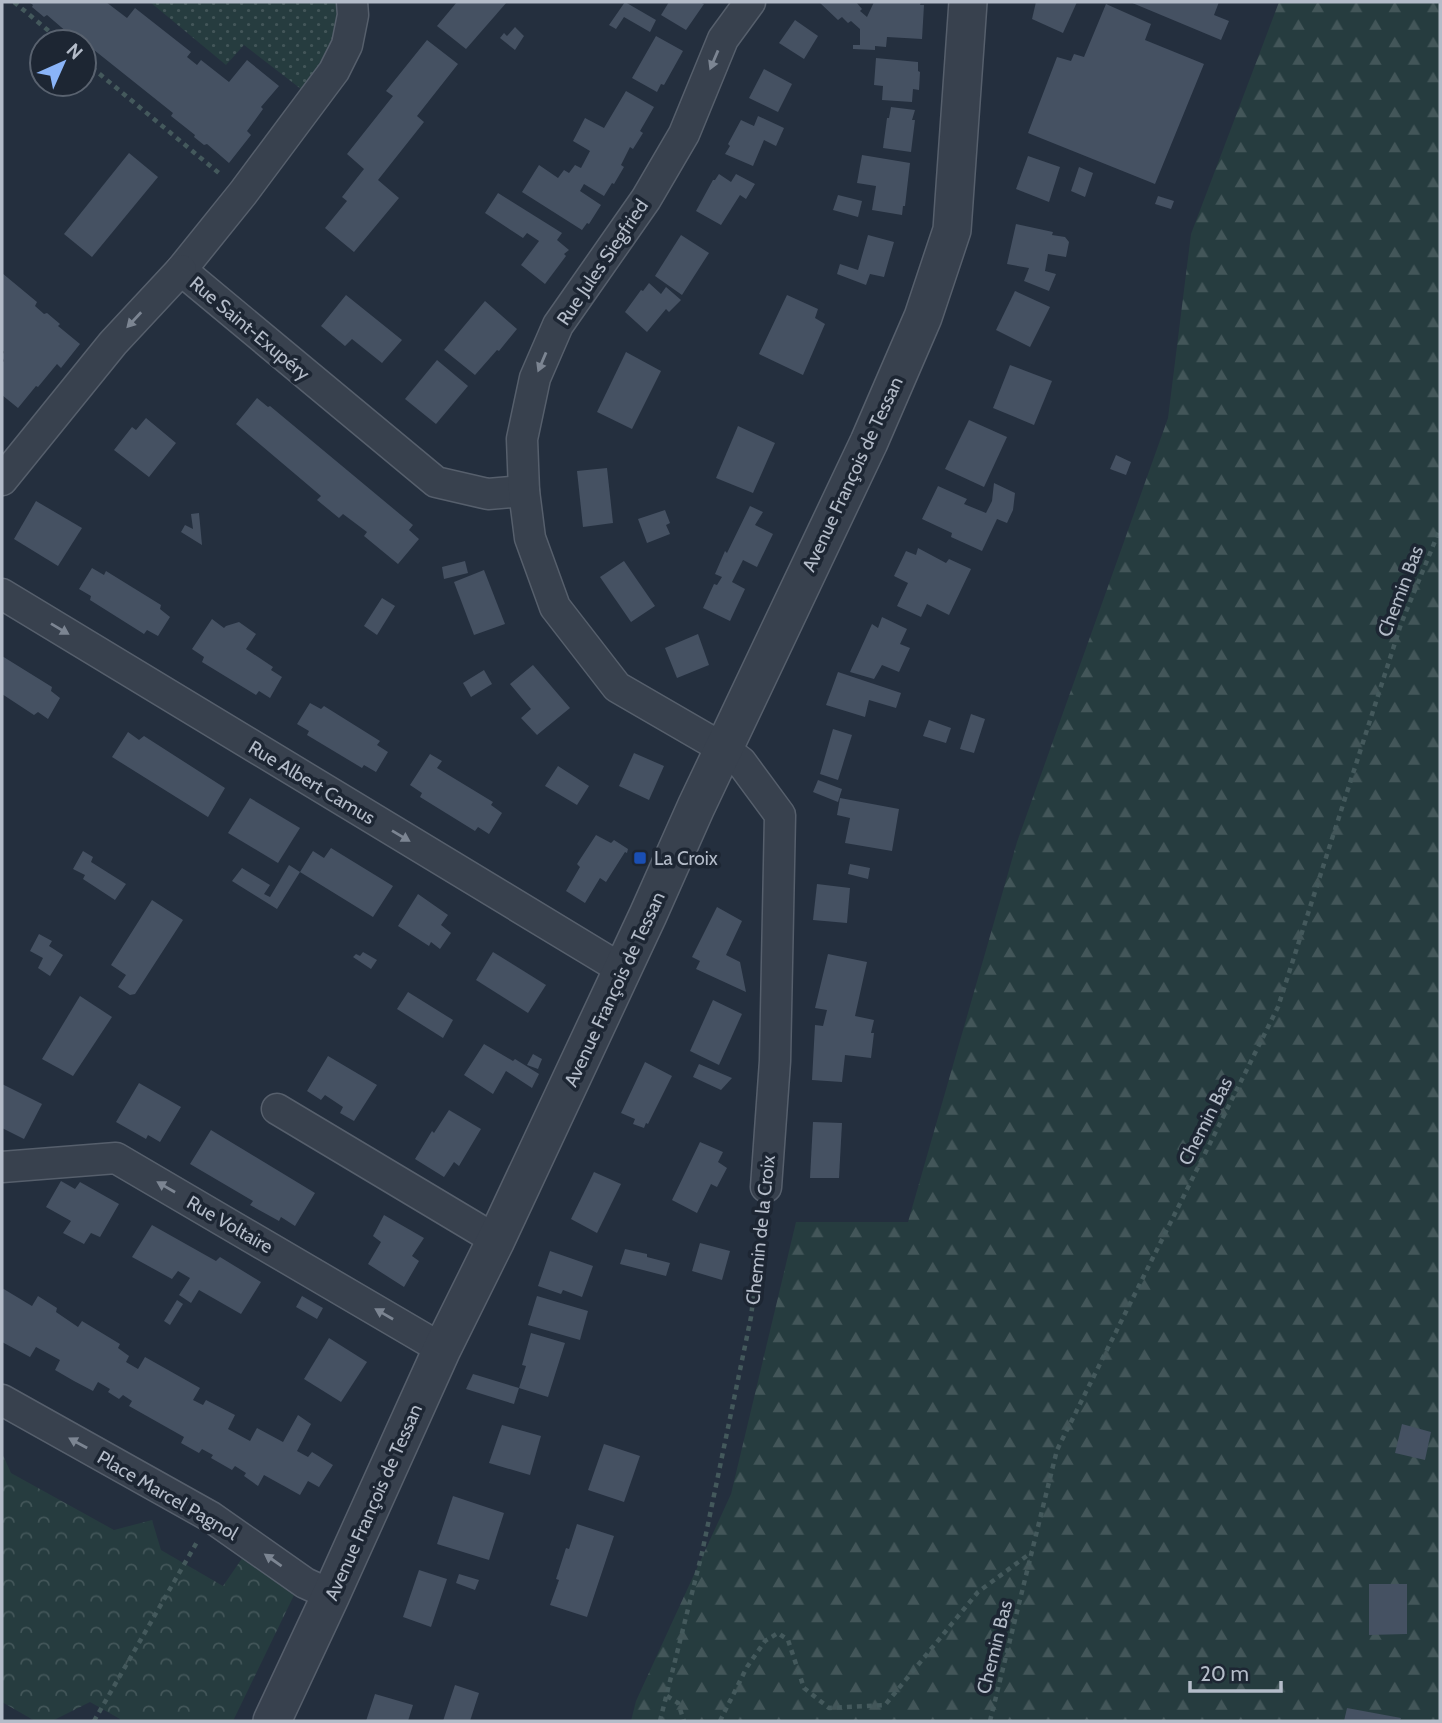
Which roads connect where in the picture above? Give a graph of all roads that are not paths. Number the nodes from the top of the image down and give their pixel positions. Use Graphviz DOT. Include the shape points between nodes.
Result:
graph roads {
  1 [pos="352,2"];
  2 [pos="750,2"];
  3 [pos="968,2"];
  4 [pos="181,270"];
  5 [pos="2,480"];
  6 [pos="524,491"];
  7 [pos="2,594"];
  8 [pos="724,749"];
  9 [pos="622,970"];
  10 [pos="277,1109"];
  11 [pos="2,1167"];
  12 [pos="766,1187"];
  13 [pos="496,1240"];
  14 [pos="443,1349"];
  15 [pos="2,1400"];
  16 [pos="331,1595"];
  17 [pos="272,1721"];
  1 -- 4 [label="street, Rue Saint-Exupéry" via="347,45 334,71"];
  2 -- 6 [label="street, Rue Jules Siegfried, one-way" via="723,39 684,134 646,199 558,325 535,377 522,439"];
  3 -- 8 [label="street, Avenue François de Tessan" via="952,230 940,267 869,442"];
  4 -- 5 [label="street, one-way" via="113,343"];
  4 -- 6 [label="street, Rue Saint-Exupéry" via="436,482 488,494"];
  6 -- 8 [label="street, Rue Jules Siegfried" via="530,538 562,617 617,687"];
  7 -- 9 [label="street, Rue Albert Camus, one-way"];
  8 -- 9 [label="street, Avenue François de Tessan"];
  8 -- 12 [label="street, Chemin de la Croix" via="741,762 780,815 775,1060"];
  9 -- 13 [label="street, Avenue François de Tessan"];
  10 -- 13 [label="street"];
  14 -- 11 [label="street, Rue Voltaire, one-way" via="116,1158"];
  13 -- 14 [label="street, Avenue François de Tessan"];
  14 -- 16 [label="street, Avenue François de Tessan"];
  16 -- 15 [label="street, Place Marcel Pagnol, one-way" via="305,1583 211,1517"];
  16 -- 17 [label="street, Avenue François de Tessan"];
}
